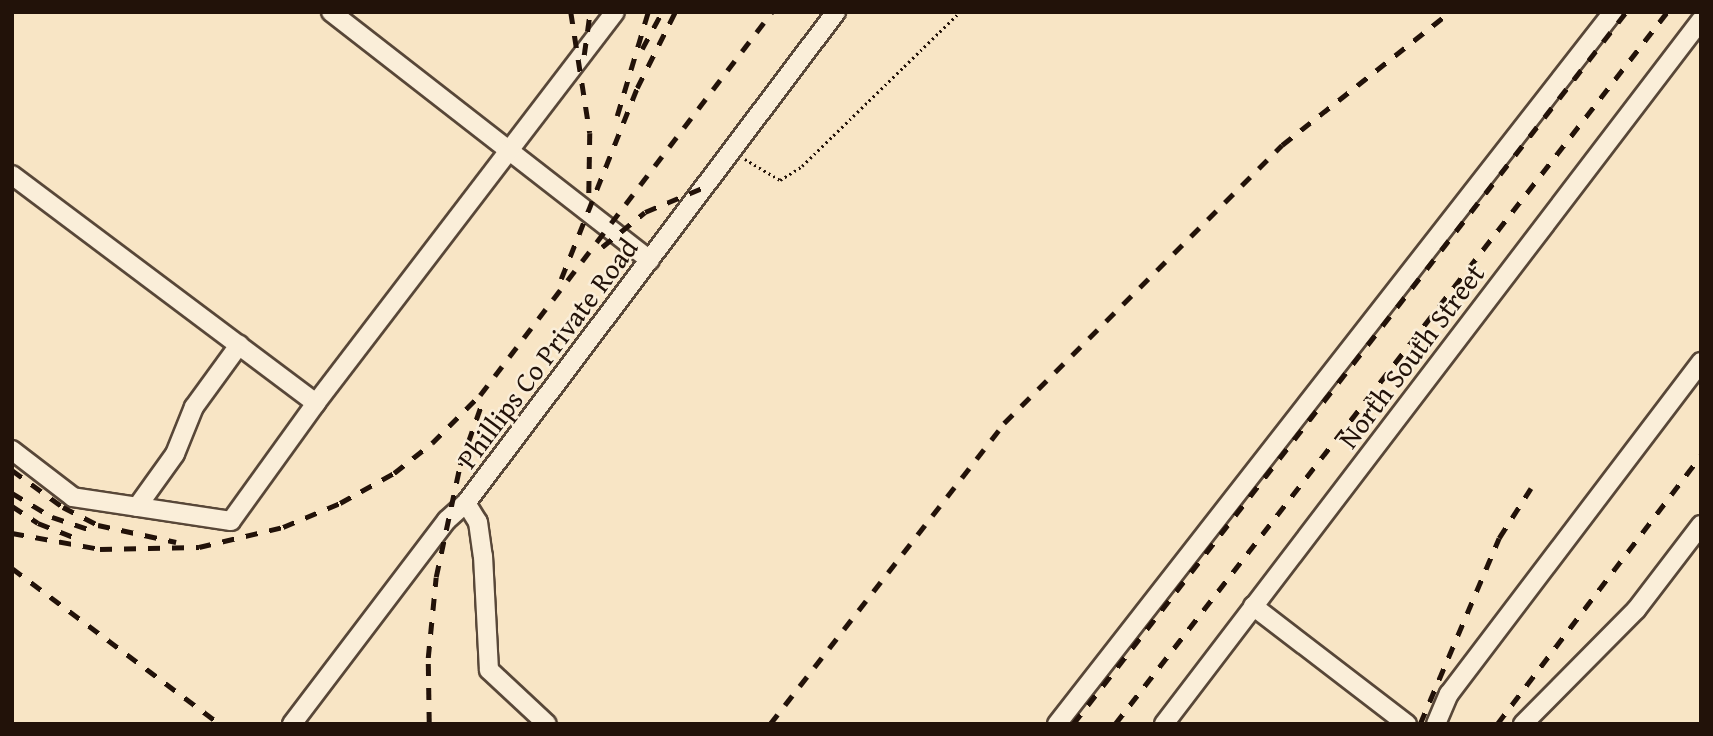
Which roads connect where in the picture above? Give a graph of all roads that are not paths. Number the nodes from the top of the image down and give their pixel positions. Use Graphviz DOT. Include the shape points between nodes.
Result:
graph roads {
  1 [pos="331,12"];
  2 [pos="615,12"];
  3 [pos="836,12"];
  4 [pos="1613,12"];
  5 [pos="1701,20"];
  6 [pos="510,150"];
  7 [pos="12,175"];
  8 [pos="650,260"];
  9 [pos="239,345"];
  10 [pos="1701,362"];
  11 [pos="316,403"];
  12 [pos="12,450"];
  13 [pos="466,503"];
  14 [pos="137,507"];
  15 [pos="1701,525"];
  16 [pos="1253,606"];
  17 [pos="293,722"];
  18 [pos="547,724"];
  19 [pos="1056,724"];
  20 [pos="1164,724"];
  21 [pos="1407,724"];
  22 [pos="1436,724"];
  23 [pos="1523,724"];
  1 -- 6 [label="lane"];
  2 -- 6 [label="lane"];
  3 -- 8 [label="lane, Phillips Co Private Road"];
  4 -- 19 [label="lane"];
  5 -- 16 [label="lane, North South Street"];
  6 -- 8 [label="lane"];
  6 -- 11 [label="lane"];
  7 -- 9 [label="lane"];
  8 -- 13 [label="lane, Phillips Co Private Road"];
  9 -- 11 [label="lane"];
  9 -- 14 [label="lane" via="194,407 182,427 175,454"];
  10 -- 22 [label="lane" via="1449,694"];
  11 -- 14 [label="lane" via="231,521"];
  12 -- 14 [label="lane" via="73,497"];
  13 -- 17 [label="lane, Phillips Co Private Road" via="447,520"];
  13 -- 18 [label="lane" via="478,522 483,556 489,670"];
  15 -- 23 [label="lane" via="1636,610"];
  16 -- 20 [label="lane, North South Street"];
  16 -- 21 [label="lane"];
}
